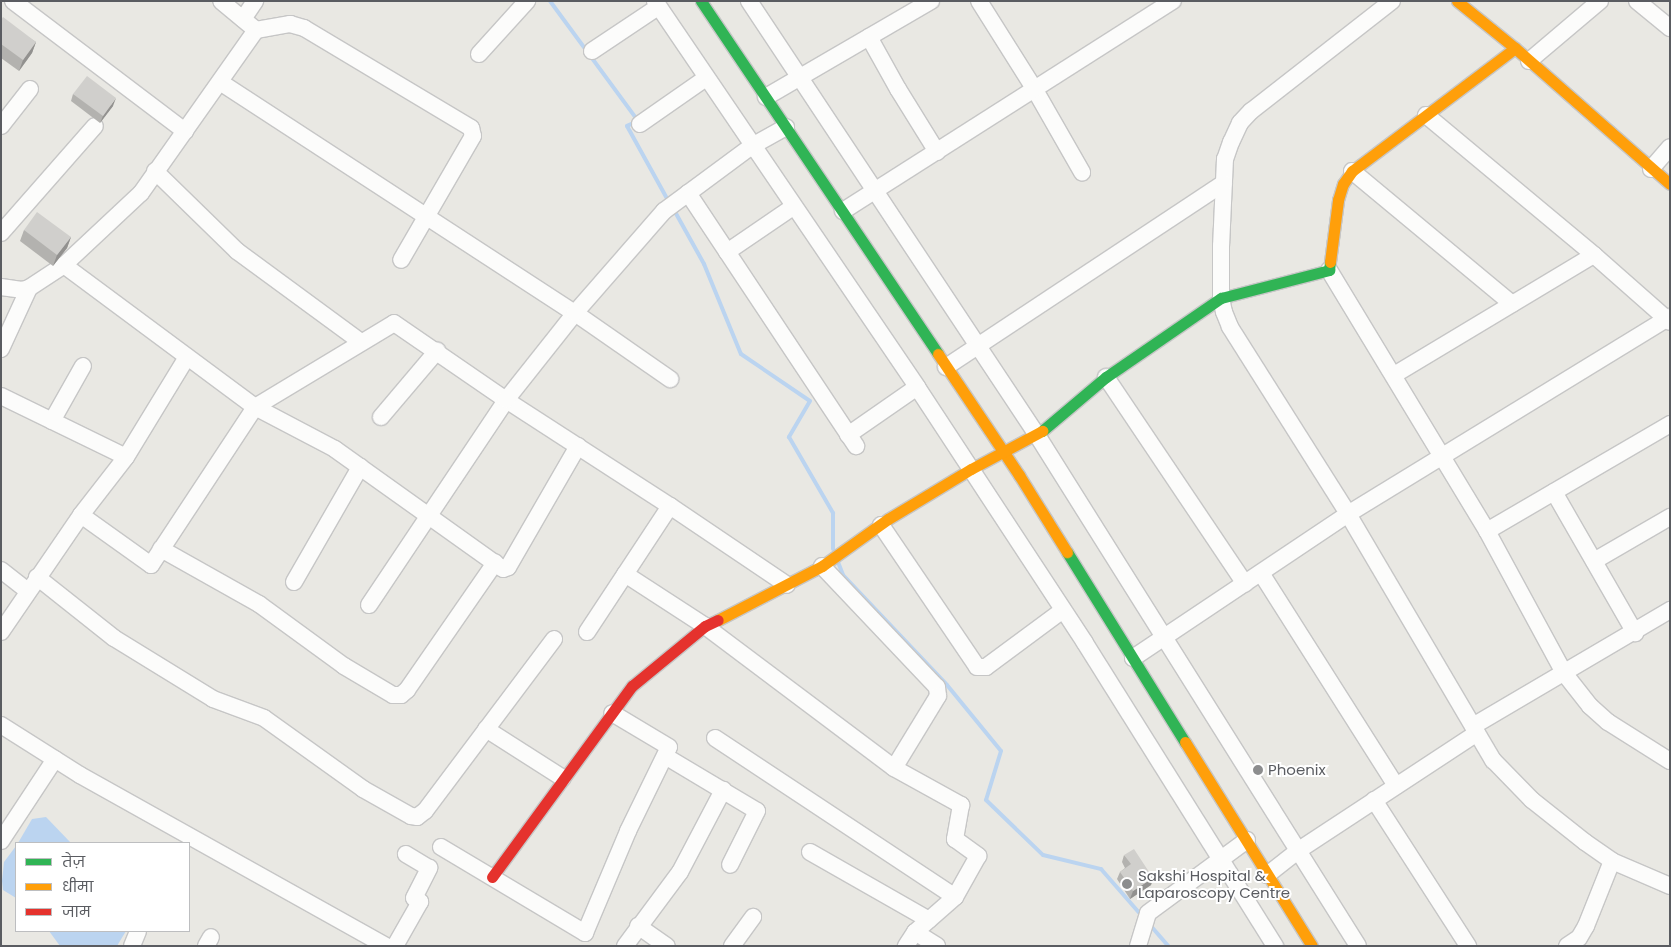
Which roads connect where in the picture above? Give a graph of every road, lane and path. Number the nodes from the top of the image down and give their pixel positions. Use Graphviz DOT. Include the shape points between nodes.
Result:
graph roads {
  1 [pos="14,1"];
  2 [pos="221,1"];
  3 [pos="255,1"];
  4 [pos="527,1"];
  5 [pos="701,1"];
  6 [pos="749,1"];
  7 [pos="931,1"];
  8 [pos="979,1"];
  9 [pos="1173,1"];
  10 [pos="1392,1"];
  11 [pos="1457,1"];
  12 [pos="1600,1"];
  13 [pos="1637,1"];
  14 [pos="657,4"];
  15 [pos="243,18"];
  16 [pos="1670,28"];
  17 [pos="256,30"];
  18 [pos="869,37"];
  19 [pos="1515,48"];
  20 [pos="592,52"];
  21 [pos="478,54"];
  22 [pos="1529,61"];
  23 [pos="799,76"];
  24 [pos="706,78"];
  25 [pos="220,82"];
  26 [pos="30,89"];
  27 [pos="1035,90"];
  28 [pos="766,97"];
  29 [pos="1426,115"];
  30 [pos="640,124"];
  31 [pos="1,126"];
  32 [pos="94,126"];
  33 [pos="786,127"];
  34 [pos="185,130"];
  35 [pos="752,146"];
  36 [pos="1670,147"];
  37 [pos="937,152"];
  38 [pos="1651,169"];
  39 [pos="155,171"];
  40 [pos="1352,171"];
  41 [pos="1082,172"];
  42 [pos="1224,183"];
  43 [pos="1670,184"];
  44 [pos="876,191"];
  45 [pos="688,193"];
  46 [pos="793,207"];
  47 [pos="842,211"];
  48 [pos="426,216"];
  49 [pos="1,233"];
  50 [pos="727,252"];
  51 [pos="1594,255"];
  52 [pos="401,260"];
  53 [pos="64,265"];
  54 [pos="1329,270"];
  55 [pos="1,287"];
  56 [pos="29,288"];
  57 [pos="1221,298"];
  58 [pos="1512,304"];
  59 [pos="575,313"];
  60 [pos="1669,319"];
  61 [pos="362,342"];
  62 [pos="979,346"];
  63 [pos="1,349"];
  64 [pos="436,351"];
  65 [pos="187,357"];
  66 [pos="83,366"];
  67 [pos="946,367"];
  68 [pos="1394,375"];
  69 [pos="1106,377"];
  70 [pos="670,379"];
  71 [pos="917,387"];
  72 [pos="1,396"];
  73 [pos="506,400"];
  74 [pos="255,408"];
  75 [pos="381,417"];
  76 [pos="52,421"];
  77 [pos="1670,424"];
  78 [pos="1036,435"];
  79 [pos="578,446"];
  80 [pos="1003,450"];
  81 [pos="126,457"];
  82 [pos="1442,457"];
  83 [pos="360,467"];
  84 [pos="971,469"];
  85 [pos="1554,492"];
  86 [pos="670,506"];
  87 [pos="1348,514"];
  88 [pos="81,515"];
  89 [pos="429,517"];
  90 [pos="1670,517"];
  91 [pos="881,525"];
  92 [pos="1486,531"];
  93 [pos="161,549"];
  94 [pos="1594,560"];
  95 [pos="495,563"];
  96 [pos="822,566"];
  97 [pos="1,570"];
  98 [pos="1261,573"];
  99 [pos="626,574"];
  100 [pos="37,577"];
  101 [pos="294,582"];
  102 [pos="1245,584"];
  103 [pos="787,585"];
  104 [pos="28,591"];
  105 [pos="369,605"];
  106 [pos="1063,610"];
  107 [pos="1670,610"];
  108 [pos="706,626"];
  109 [pos="1,632"];
  110 [pos="587,632"];
  111 [pos="1635,632"];
  112 [pos="1165,638"];
  113 [pos="554,639"];
  114 [pos="1133,658"];
  115 [pos="1564,673"];
  116 [pos="612,713"];
  117 [pos="1,724"];
  118 [pos="486,729"];
  119 [pos="1475,729"];
  120 [pos="715,738"];
  121 [pos="665,756"];
  122 [pos="55,759"];
  123 [pos="1670,761"];
  124 [pos="894,768"];
  125 [pos="563,778"];
  126 [pos="1396,786"];
  127 [pos="724,790"];
  128 [pos="1374,800"];
  129 [pos="188,840"];
  130 [pos="1247,840"];
  131 [pos="1,841"];
  132 [pos="441,846"];
  133 [pos="1299,850"];
  134 [pos="810,852"];
  135 [pos="406,854"];
  136 [pos="1220,858"];
  137 [pos="1612,861"];
  138 [pos="730,865"];
  139 [pos="1267,874"];
  140 [pos="492,877"];
  141 [pos="1670,886"];
  142 [pos="955,897"];
  143 [pos="753,917"];
  144 [pos="929,920"];
  145 [pos="638,926"];
  146 [pos="138,932"];
  147 [pos="911,939"];
  148 [pos="581,940"];
  149 [pos="1140,941"];
  150 [pos="132,946"];
  151 [pos="386,946"];
  152 [pos="395,946"];
  153 [pos="625,946"];
  154 [pos="667,946"];
  155 [pos="732,946"];
  156 [pos="937,946"];
  157 [pos="1274,946"];
  158 [pos="1312,946"];
  159 [pos="1358,946"];
  160 [pos="1468,946"];
  161 [pos="1567,946"];
  1 -- 34 [label="street"];
  2 -- 15 [label="street"];
  3 -- 15 [label="street"];
  4 -- 21 [label="street"];
  5 -- 28 [label="street"];
  6 -- 23 [label="street"];
  7 -- 18 [label="street"];
  8 -- 27 [label="street"];
  9 -- 27 [label="street"];
  10 -- 42 [label="street" via="1251,111 1240,123 1231,142 1225,159"];
  11 -- 19 [label="street"];
  12 -- 22 [label="street"];
  13 -- 16 [label="street"];
  14 -- 20 [label="street"];
  14 -- 24 [label="street"];
  15 -- 17 [label="street"];
  17 -- 25 [label="street"];
  17 -- 48 [label="street" via="290,24 304,28 471,128 472,136"];
  18 -- 23 [label="street"];
  18 -- 37 [label="street"];
  19 -- 22 [label="street"];
  19 -- 29 [label="street"];
  22 -- 38 [label="street"];
  23 -- 28 [label="street"];
  23 -- 44 [label="street"];
  24 -- 30 [label="street"];
  24 -- 35 [label="street"];
  25 -- 34 [label="street"];
  25 -- 48 [label="street"];
  26 -- 31 [label="street"];
  27 -- 37 [label="street"];
  27 -- 41 [label="street"];
  28 -- 33 [label="street"];
  29 -- 40 [label="street"];
  29 -- 51 [label="street"];
  32 -- 49 [label="street"];
  33 -- 35 [label="street"];
  33 -- 47 [label="street"];
  34 -- 39 [label="street"];
  35 -- 45 [label="street"];
  35 -- 46 [label="street"];
  36 -- 38 [label="street"];
  37 -- 44 [label="street"];
  38 -- 43 [label="street"];
  39 -- 53 [label="street" via="142,193"];
  39 -- 61 [label="street" via="237,251"];
  40 -- 54 [label="street" via="1338,200"];
  40 -- 58 [label="street"];
  42 -- 57 [label="street"];
  42 -- 62 [label="street"];
  44 -- 47 [label="street"];
  44 -- 62 [label="street"];
  45 -- 50 [label="street"];
  45 -- 59 [label="street" via="669,207"];
  46 -- 50 [label="street"];
  46 -- 71 [label="street"];
  47 -- 67 [label="street"];
  48 -- 52 [label="street"];
  48 -- 59 [label="street"];
  50 -- 71 [label="street" via="852,441"];
  51 -- 58 [label="street"];
  51 -- 60 [label="street"];
  53 -- 56 [label="street"];
  53 -- 65 [label="street"];
  54 -- 57 [label="street"];
  54 -- 68 [label="street"];
  55 -- 56 [label="street"];
  56 -- 63 [label="street"];
  57 -- 69 [label="street"];
  57 -- 87 [label="street" via="1230,327"];
  58 -- 68 [label="street"];
  59 -- 70 [label="street"];
  59 -- 73 [label="street"];
  60 -- 82 [label="street"];
  61 -- 64 [label="street" via="394,323"];
  61 -- 74 [label="street"];
  62 -- 67 [label="street"];
  62 -- 78 [label="street"];
  64 -- 73 [label="street"];
  64 -- 75 [label="street"];
  65 -- 74 [label="street"];
  65 -- 81 [label="street"];
  66 -- 76 [label="street"];
  67 -- 80 [label="street"];
  68 -- 82 [label="street"];
  69 -- 78 [label="street"];
  69 -- 102 [label="street"];
  71 -- 84 [label="street"];
  72 -- 76 [label="street"];
  73 -- 79 [label="street"];
  73 -- 89 [label="street"];
  74 -- 83 [label="street" via="335,449"];
  74 -- 93 [label="street"];
  76 -- 81 [label="street"];
  77 -- 85 [label="street"];
  78 -- 80 [label="street"];
  78 -- 112 [label="street"];
  79 -- 86 [label="street"];
  79 -- 95 [label="street" via="508,567 502,569"];
  80 -- 84 [label="street"];
  80 -- 114 [label="street"];
  81 -- 88 [label="street"];
  82 -- 87 [label="street"];
  82 -- 92 [label="street"];
  83 -- 89 [label="street"];
  83 -- 101 [label="street"];
  84 -- 91 [label="street"];
  84 -- 106 [label="street"];
  85 -- 92 [label="street"];
  85 -- 94 [label="street"];
  86 -- 99 [label="street"];
  86 -- 103 [label="street"];
  87 -- 98 [label="street"];
  87 -- 119 [label="street"];
  88 -- 93 [label="street" via="151,564"];
  88 -- 100 [label="street"];
  89 -- 95 [label="street"];
  89 -- 105 [label="street"];
  90 -- 94 [label="street"];
  91 -- 96 [label="street"];
  91 -- 106 [label="street" via="978,667 986,667"];
  92 -- 115 [label="street"];
  93 -- 95 [label="street" via="259,604 344,666 393,695 401,695 407,690"];
  94 -- 111 [label="street"];
  96 -- 103 [label="street"];
  96 -- 124 [label="street" via="937,687 938,696"];
  97 -- 104 [label="street"];
  98 -- 102 [label="street"];
  98 -- 126 [label="street"];
  99 -- 108 [label="street"];
  99 -- 110 [label="street"];
  100 -- 104 [label="street"];
  100 -- 118 [label="street" via="114,638 213,699 264,718 363,789 411,816 417,817 425,811"];
  102 -- 112 [label="street"];
  103 -- 108 [label="street"];
  104 -- 109 [label="street"];
  106 -- 136 [label="street"];
  107 -- 111 [label="street"];
  108 -- 116 [label="street" via="632,686"];
  108 -- 124 [label="street"];
  111 -- 115 [label="street"];
  112 -- 114 [label="street"];
  112 -- 133 [label="street"];
  113 -- 118 [label="street"];
  114 -- 130 [label="street"];
  115 -- 119 [label="street"];
  115 -- 123 [label="street" via="1590,706 1608,722"];
  116 -- 121 [label="street" via="670,748"];
  116 -- 125 [label="street"];
  117 -- 122 [label="street"];
  118 -- 125 [label="street"];
  119 -- 126 [label="street"];
  119 -- 137 [label="street" via="1493,760 1532,800"];
  120 -- 142 [label="street"];
  121 -- 127 [label="street"];
  121 -- 148 [label="street" via="628,831"];
  122 -- 129 [label="street"];
  122 -- 131 [label="street"];
  124 -- 142 [label="street" via="960,805 955,839 978,856"];
  125 -- 140 [label="street"];
  126 -- 128 [label="street"];
  127 -- 138 [label="street" via="757,811"];
  127 -- 145 [label="street" via="680,872"];
  128 -- 133 [label="street"];
  128 -- 160 [label="street"];
  129 -- 151 [label="street"];
  130 -- 136 [label="street"];
  130 -- 139 [label="street"];
  132 -- 140 [label="street"];
  133 -- 139 [label="street"];
  133 -- 159 [label="street"];
  134 -- 144 [label="street"];
  135 -- 152 [label="street" via="428,868 414,898 420,902"];
  136 -- 149 [label="street" via="1148,913"];
  136 -- 157 [label="street"];
  137 -- 141 [label="street"];
  137 -- 161 [label="street" via="1586,926 1579,938"];
  139 -- 158 [label="street"];
  140 -- 148 [label="street"];
  142 -- 144 [label="street"];
  143 -- 155 [label="street"];
  144 -- 147 [label="street"];
  145 -- 153 [label="street"];
  145 -- 154 [label="street"];
  146 -- 150 [label="street"];
  147 -- 156 [label="street"];
}
